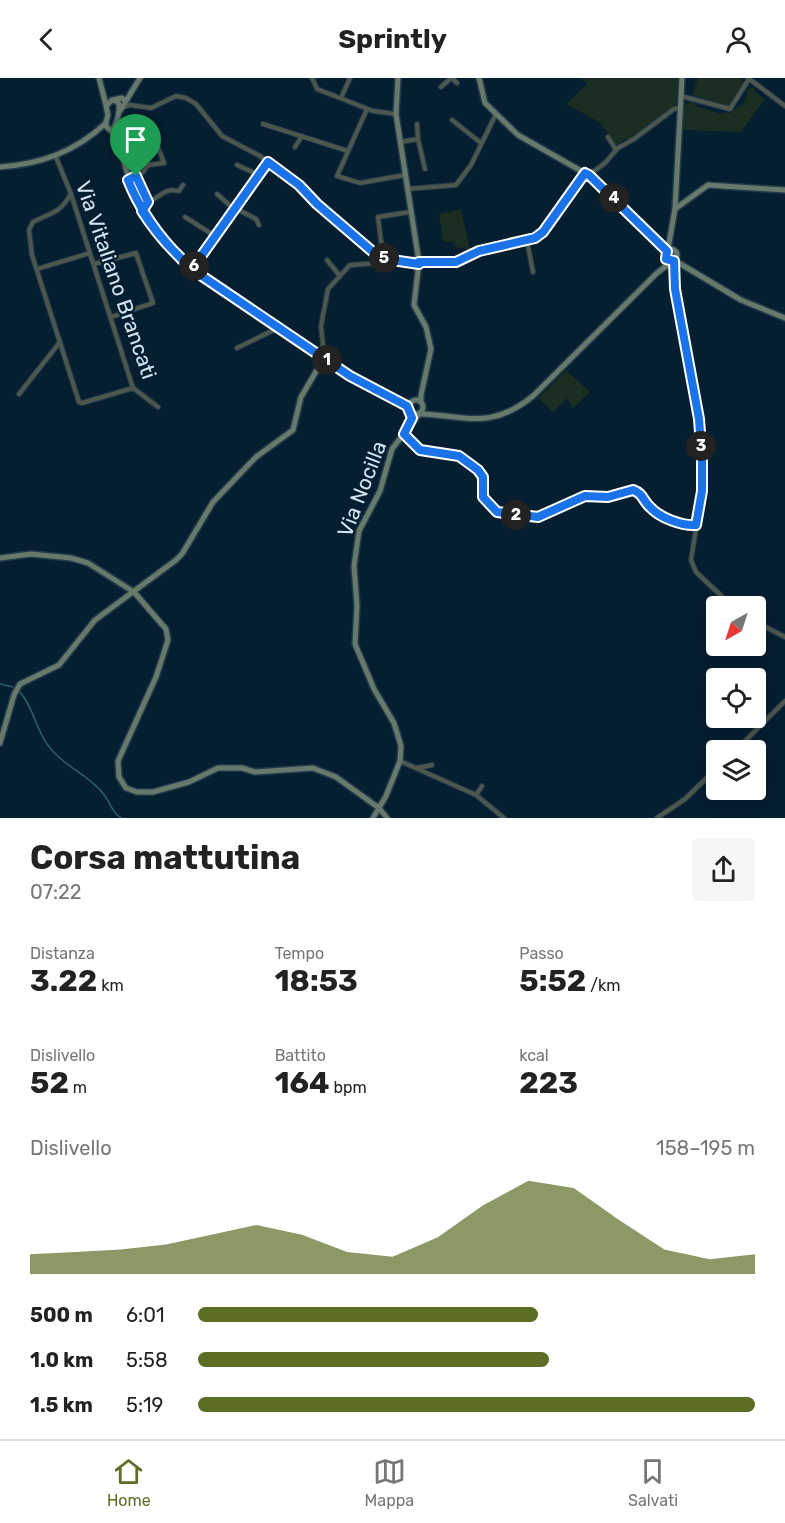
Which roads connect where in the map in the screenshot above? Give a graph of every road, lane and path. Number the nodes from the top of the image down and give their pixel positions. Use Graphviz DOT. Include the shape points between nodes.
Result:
graph roads {
  1 [pos="140,78"];
  2 [pos="312,78"];
  3 [pos="350,78"];
  4 [pos="398,78"];
  5 [pos="452,78"];
  6 [pos="479,78"];
  7 [pos="682,78"];
  8 [pos="748,79"];
  9 [pos="100,81"];
  10 [pos="457,83"];
  11 [pos="441,87"];
  12 [pos="681,96"];
  13 [pos="341,98"];
  14 [pos="113,100"];
  15 [pos="123,105"];
  16 [pos="106,106"];
  17 [pos="785,106"];
  18 [pos="681,108"];
  19 [pos="367,109"];
  20 [pos="396,114"];
  21 [pos="496,114"];
  22 [pos="452,120"];
  23 [pos="262,124"];
  24 [pos="417,124"];
  25 [pos="116,125"];
  26 [pos="107,128"];
  27 [pos="157,133"];
  28 [pos="302,136"];
  29 [pos="608,137"];
  30 [pos="418,139"];
  31 [pos="400,142"];
  32 [pos="481,142"];
  33 [pos="295,147"];
  34 [pos="119,148"];
  35 [pos="616,150"];
  36 [pos="348,151"];
  37 [pos="56,157"];
  38 [pos="268,162"];
  39 [pos="237,165"];
  40 [pos="0,167"];
  41 [pos="425,169"];
  42 [pos="587,174"];
  43 [pos="259,175"];
  44 [pos="405,175"];
  45 [pos="136,176"];
  46 [pos="128,180"];
  47 [pos="183,185"];
  48 [pos="407,189"];
  49 [pos="785,190"];
  50 [pos="217,194"];
  51 [pos="71,195"];
  52 [pos="148,202"];
  53 [pos="236,209"];
  54 [pos="675,209"];
  55 [pos="142,211"];
  56 [pos="410,212"];
  57 [pos="186,217"];
  58 [pos="259,225"];
  59 [pos="673,233"];
  60 [pos="215,236"];
  61 [pos="527,241"];
  62 [pos="382,249"];
  63 [pos="667,252"];
  64 [pos="90,253"];
  65 [pos="674,257"];
  66 [pos="383,258"];
  67 [pos="327,260"];
  68 [pos="419,261"];
  69 [pos="94,264"];
  70 [pos="37,269"];
  71 [pos="192,269"];
  72 [pos="533,272"];
  73 [pos="656,274"];
  74 [pos="340,276"];
  75 [pos="111,317"];
  76 [pos="785,318"];
  77 [pos="279,327"];
  78 [pos="60,342"];
  79 [pos="237,348"];
  80 [pos="322,356"];
  81 [pos="133,387"];
  82 [pos="19,394"];
  83 [pos="384,394"];
  84 [pos="419,400"];
  85 [pos="158,407"];
  86 [pos="410,410"];
  87 [pos="419,414"];
  88 [pos="442,416"];
  89 [pos="411,422"];
  90 [pos="404,434"];
  91 [pos="696,525"];
  92 [pos="0,558"];
  93 [pos="134,592"];
  94 [pos="721,596"];
  95 [pos="766,627"];
  96 [pos="785,637"];
  97 [pos="785,701"];
  98 [pos="746,740"];
  99 [pos="0,743"];
  100 [pos="399,761"];
  101 [pos="432,765"];
  102 [pos="416,768"];
  103 [pos="706,778"];
  104 [pos="482,786"];
  105 [pos="476,795"];
  106 [pos="368,800"];
  107 [pos="379,808"];
  108 [pos="373,817"];
  109 [pos="387,818"];
  110 [pos="504,818"];
  111 [pos="657,818"];
  1 -- 15 [label="street"];
  2 -- 13 [label="street" via="317,88"];
  3 -- 13 [label="street"];
  4 -- 20 [label="street"];
  5 -- 10 [label="street"];
  5 -- 11 [label="street"];
  6 -- 21 [label="street" via="483,100"];
  7 -- 12 [label="street"];
  8 -- 12 [label="street" via="730,110"];
  8 -- 17 [label="street"];
  9 -- 14 [label="street"];
  9 -- 16 [label="street"];
  12 -- 18 [label="street"];
  13 -- 19 [label="street"];
  14 -- 15 [label="street"];
  14 -- 15 [label="street"];
  14 -- 16 [label="street"];
  15 -- 25 [label="street"];
  15 -- 38 [label="street" via="151,108 172,97 186,98 196,104 222,136"];
  16 -- 26 [label="street"];
  18 -- 35 [label="street"];
  18 -- 54 [label="street"];
  19 -- 20 [label="street"];
  19 -- 36 [label="street"];
  20 -- 31 [label="street"];
  21 -- 32 [label="street"];
  21 -- 42 [label="street" via="518,135"];
  22 -- 32 [label="street"];
  23 -- 28 [label="street"];
  24 -- 30 [label="street"];
  25 -- 26 [label="street" via="113,130"];
  25 -- 34 [label="street"];
  26 -- 34 [label="street"];
  26 -- 37 [label="street" via="97,130"];
  27 -- 45 [label="street" via="164,164 148,165"];
  28 -- 33 [label="street"];
  28 -- 36 [label="street"];
  29 -- 35 [label="street"];
  30 -- 31 [label="street"];
  30 -- 41 [label="street"];
  31 -- 44 [label="street"];
  32 -- 48 [label="street" via="456,185"];
  34 -- 46 [label="street"];
  35 -- 42 [label="street" via="605,163"];
  36 -- 44 [label="street" via="337,176 360,183"];
  37 -- 40 [label="street"];
  37 -- 51 [label="street, Via Vitaliano Brancati"];
  38 -- 43 [label="street"];
  38 -- 66 [label="street"];
  39 -- 43 [label="street"];
  42 -- 61 [label="street" via="543,232"];
  42 -- 63 [label="street"];
  43 -- 53 [label="street"];
  44 -- 48 [label="street"];
  45 -- 46 [label="street"];
  45 -- 52 [label="street"];
  46 -- 55 [label="street"];
  47 -- 52 [label="street" via="179,190 163,191 159,198"];
  48 -- 56 [label="street"];
  49 -- 54 [label="street" via="708,185"];
  50 -- 53 [label="street"];
  51 -- 64 [label="street, Via Vitaliano Brancati"];
  51 -- 70 [label="street" via="64,207 31,226 30,246"];
  52 -- 55 [label="street"];
  53 -- 58 [label="street" via="256,219"];
  53 -- 60 [label="street"];
  54 -- 59 [label="street"];
  55 -- 71 [label="street" via="163,240"];
  56 -- 62 [label="street" via="378,217"];
  56 -- 68 [label="street"];
  57 -- 60 [label="street"];
  59 -- 63 [label="street"];
  59 -- 65 [label="street"];
  60 -- 71 [label="street"];
  61 -- 68 [label="street" via="484,249 456,262"];
  61 -- 72 [label="street"];
  63 -- 65 [label="street"];
  63 -- 65 [label="street" via="668,260"];
  63 -- 73 [label="street"];
  64 -- 69 [label="street, Via Vitaliano Brancati"];
  64 -- 70 [label="street"];
  65 -- 73 [label="street"];
  65 -- 76 [label="street" via="741,300"];
  65 -- 91 [label="street" via="675,289 702,459"];
  66 -- 68 [label="street"];
  66 -- 74 [label="street" via="379,263 352,264"];
  67 -- 74 [label="street"];
  68 -- 84 [label="street" via="414,305 426,327 431,349"];
  69 -- 75 [label="street, Via Vitaliano Brancati"];
  69 -- 75 [label="street" via="136,253 153,303"];
  70 -- 78 [label="street"];
  71 -- 77 [label="street"];
  73 -- 88 [label="street" via="519,407 483,419"];
  74 -- 80 [label="street" via="328,289 321,326"];
  75 -- 81 [label="street, Via Vitaliano Brancati"];
  77 -- 79 [label="street"];
  77 -- 80 [label="street"];
  78 -- 81 [label="street" via="81,403"];
  78 -- 82 [label="street"];
  80 -- 83 [label="street"];
  80 -- 93 [label="street" via="301,397 293,430 256,457 213,502 182,554"];
  81 -- 85 [label="street, Via Vitaliano Brancati"];
  83 -- 84 [label="street"];
  83 -- 86 [label="street"];
  84 -- 86 [label="street"];
  84 -- 87 [label="street" via="423,410"];
  84 -- 88 [label="street"];
  86 -- 87 [label="street"];
  86 -- 89 [label="street"];
  87 -- 88 [label="street"];
  87 -- 89 [label="street, Via Nocilla"];
  89 -- 90 [label="street, Via Nocilla"];
  90 -- 91 [label="street" via="420,450 459,456 478,470 483,477 483,497 497,512 538,517 585,496 608,497 633,490 660,514"];
  90 -- 100 [label="street, Via Nocilla" via="392,449 380,491 359,531 354,566 355,644 394,723 402,746"];
  91 -- 94 [label="street" via="692,564"];
  92 -- 93 [label="street" via="31,554 71,558 96,568"];
  93 -- 99 [label="street" via="95,620 59,664 20,684"];
  93 -- 106 [label="street" via="166,629 168,640 118,762 118,777 126,788 153,792 189,782 218,768 255,772 313,768 328,773"];
  95 -- 96 [label="street"];
  97 -- 98 [label="street"];
  100 -- 102 [label="street"];
  100 -- 107 [label="street, Via Nocilla"];
  101 -- 102 [label="street"];
  102 -- 105 [label="street"];
  103 -- 111 [label="street"];
  104 -- 105 [label="street"];
  105 -- 110 [label="street"];
  106 -- 107 [label="street"];
  106 -- 108 [label="street"];
  107 -- 108 [label="street, Via Nocilla"];
  107 -- 109 [label="street"];
}
